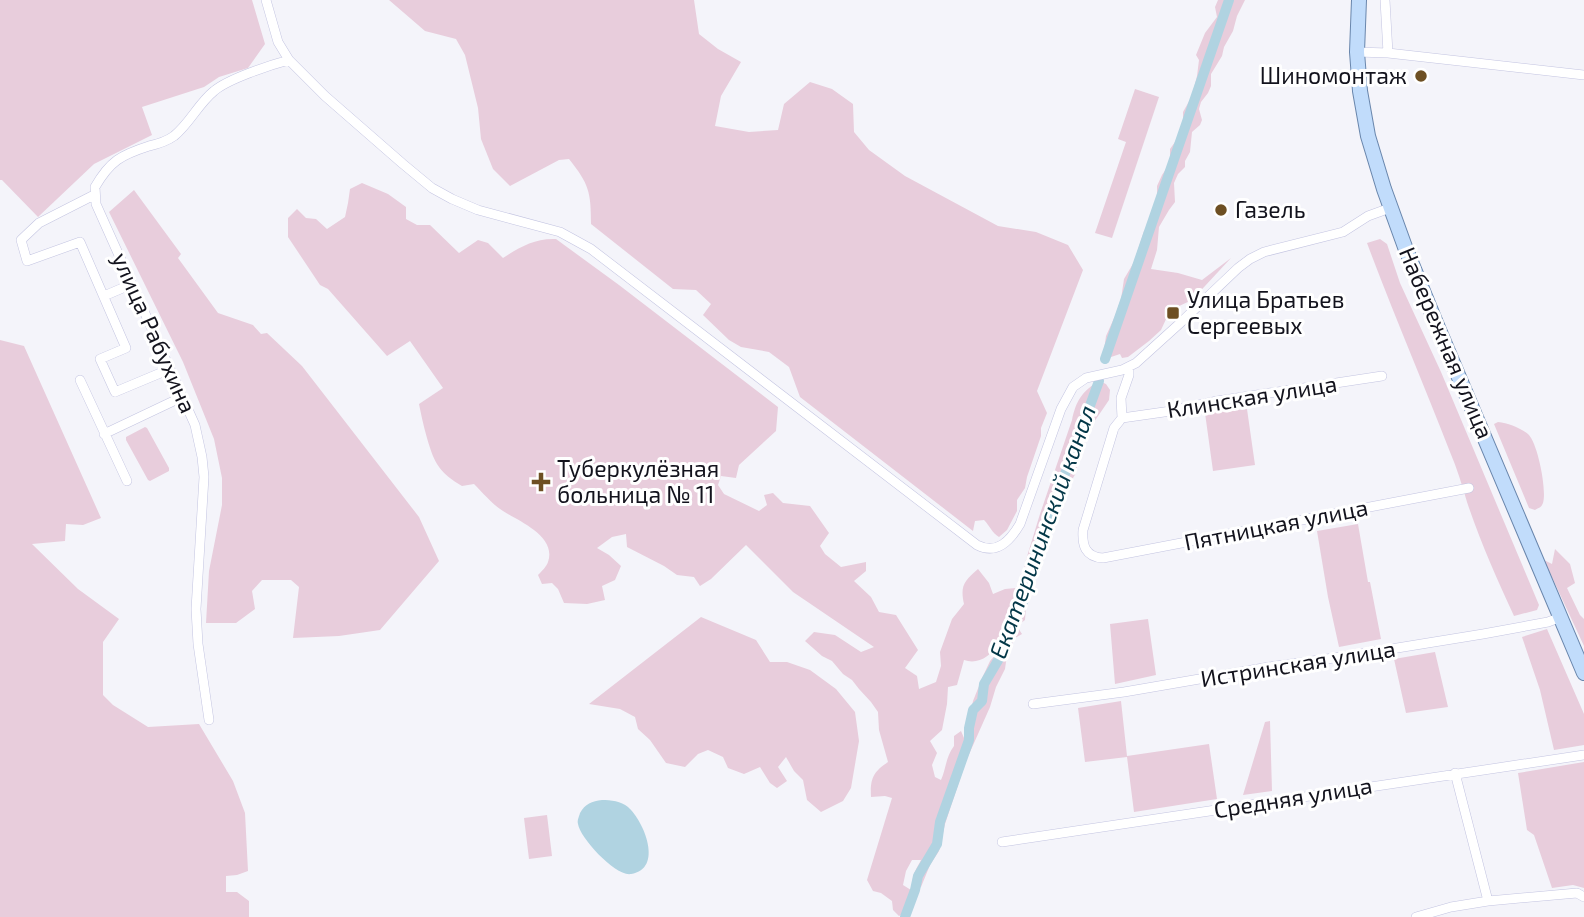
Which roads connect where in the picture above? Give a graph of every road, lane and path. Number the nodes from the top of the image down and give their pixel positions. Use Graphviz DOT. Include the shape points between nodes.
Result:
graph roads {
  1 [pos="266,0"];
  2 [pos="1359,0"];
  3 [pos="1385,0"];
  4 [pos="1357,52"];
  5 [pos="1388,53"];
  6 [pos="289,60"];
  7 [pos="1584,75"];
  8 [pos="94,195"];
  9 [pos="1390,208"];
  10 [pos="132,284"];
  11 [pos="104,296"];
  12 [pos="1129,367"];
  13 [pos="170,369"];
  14 [pos="1382,376"];
  15 [pos="80,380"];
  16 [pos="182,397"];
  17 [pos="1122,418"];
  18 [pos="104,433"];
  19 [pos="127,481"];
  20 [pos="1469,488"];
  21 [pos="1561,617"];
  22 [pos="1584,673"];
  23 [pos="1033,704"];
  24 [pos="209,720"];
  25 [pos="1584,755"];
  26 [pos="1455,773"];
  27 [pos="1002,842"];
  28 [pos="1584,897"];
  29 [pos="1488,901"];
  30 [pos="1416,917"];
  1 -- 6 [label="street" via="278,42"];
  2 -- 4 [label="main road, Набережная улица"];
  3 -- 5 [label="street"];
  4 -- 5 [label="street"];
  4 -- 9 [label="main road, Набережная улица" via="1366,124"];
  5 -- 7 [label="street"];
  6 -- 8 [label="street" via="213,91 173,137 122,155 95,187"];
  6 -- 12 [label="street" via="432,188 478,210 560,232 591,249 985,549 1005,543 1020,524 1073,387 1094,375"];
  8 -- 10 [label="street, улица Рабухина"];
  8 -- 11 [label="street" via="39,223 21,240 27,261 80,242"];
  9 -- 12 [label="street" via="1343,232 1250,259"];
  9 -- 21 [label="main road, Набережная улица"];
  10 -- 11 [label="street"];
  10 -- 13 [label="street, улица Рабухина"];
  11 -- 13 [label="street" via="126,348 100,359 115,391"];
  12 -- 17 [label="street" via="1121,398"];
  13 -- 16 [label="street, улица Рабухина"];
  14 -- 17 [label="street, Клинская улица"];
  15 -- 18 [label="street"];
  16 -- 18 [label="street"];
  16 -- 24 [label="street, улица Рабухина" via="202,457 204,498 196,609"];
  17 -- 20 [label="street, Пятницкая улица" via="1114,429 1083,530 1086,550 1103,558"];
  18 -- 19 [label="street"];
  21 -- 22 [label="main road, Набережная улица"];
  21 -- 23 [label="street, Истринская улица" via="1456,639"];
  25 -- 26 [label="street, Средняя улица"];
  26 -- 27 [label="street, Средняя улица"];
  26 -- 29 [label="street"];
  28 -- 29 [label="street" via="1577,893"];
  29 -- 30 [label="street"];
}
